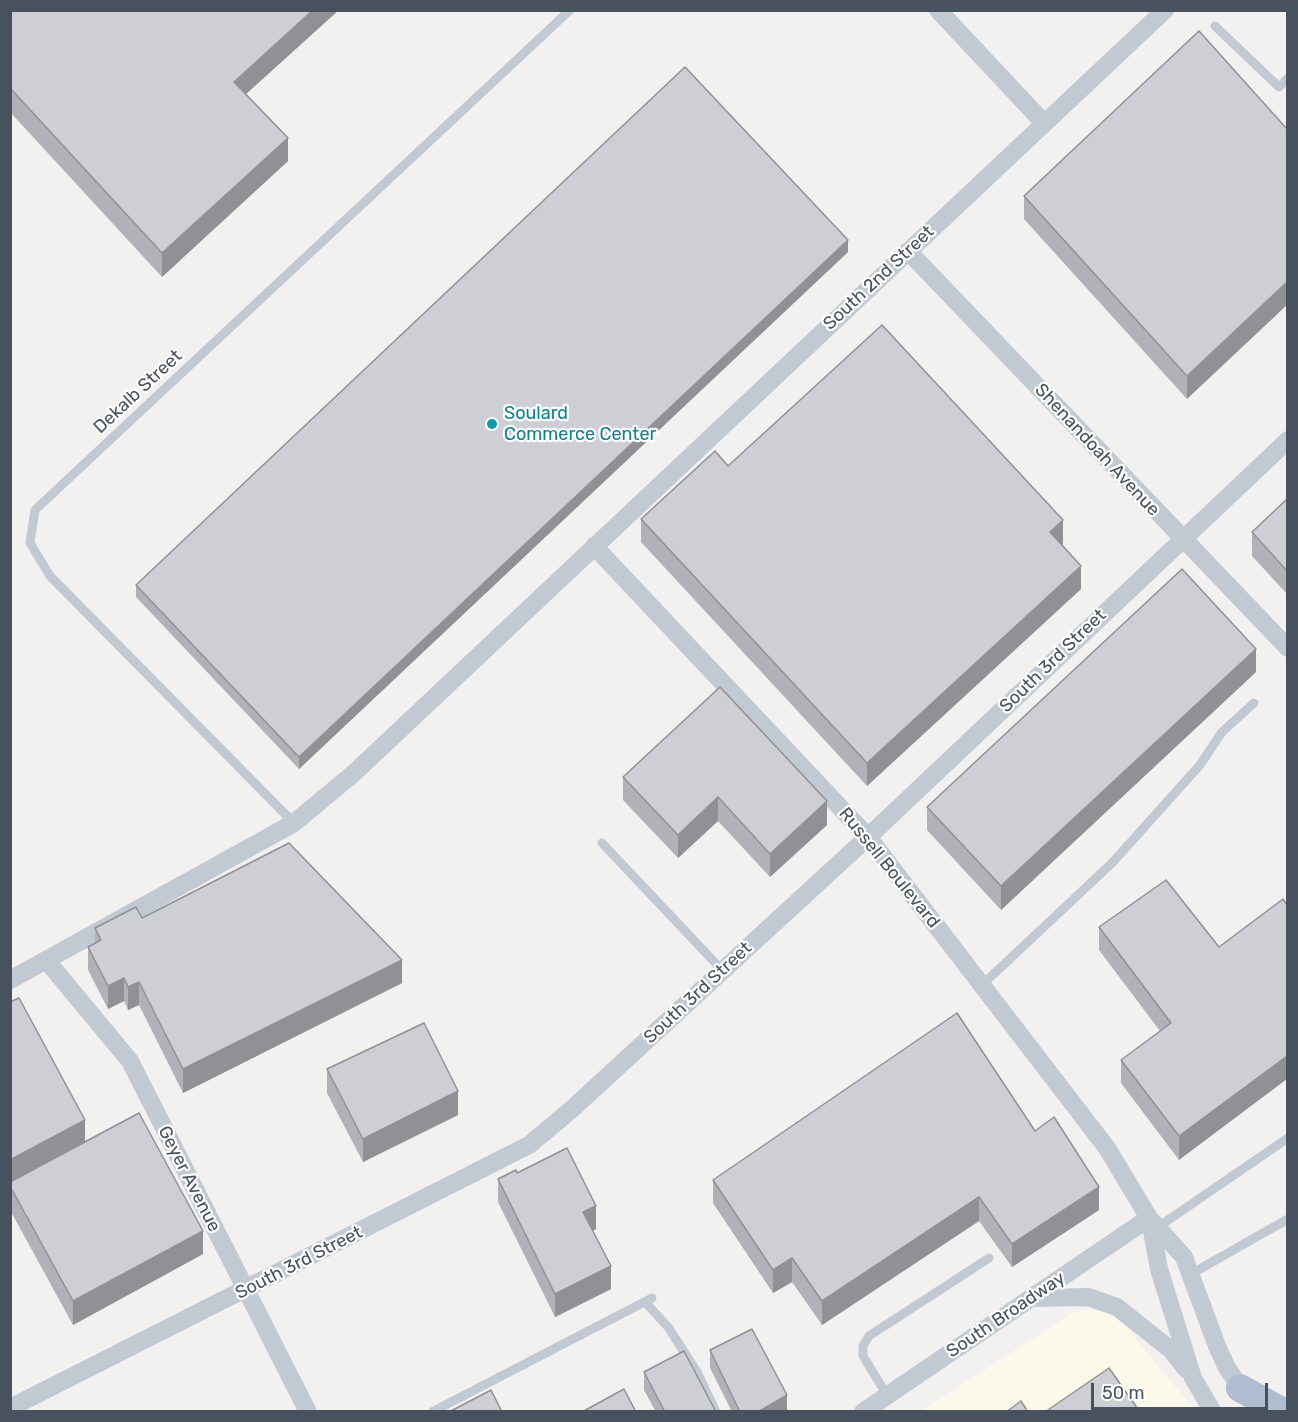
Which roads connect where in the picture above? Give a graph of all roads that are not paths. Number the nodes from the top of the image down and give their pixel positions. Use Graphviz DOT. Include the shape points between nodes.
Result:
graph roads {
  1 [pos="570,10"];
  2 [pos="938,10"];
  3 [pos="1165,10"];
  4 [pos="1215,26"];
  5 [pos="1287,78"];
  6 [pos="1044,123"];
  7 [pos="908,251"];
  8 [pos="1287,440"];
  9 [pos="1181,539"];
  10 [pos="594,546"];
  11 [pos="1287,648"];
  12 [pos="1254,704"];
  13 [pos="294,824"];
  14 [pos="868,837"];
  15 [pos="602,843"];
  16 [pos="47,962"];
  17 [pos="722,970"];
  18 [pos="10,980"];
  19 [pos="982,985"];
  20 [pos="1287,1138"];
  21 [pos="1287,1220"];
  22 [pos="1153,1223"];
  23 [pos="989,1258"];
  24 [pos="1191,1274"];
  25 [pos="246,1291"];
  26 [pos="1031,1298"];
  27 [pos="1193,1378"];
  28 [pos="1240,1388"];
  29 [pos="887,1395"];
  30 [pos="10,1408"];
  31 [pos="309,1412"];
  32 [pos="432,1412"];
  33 [pos="716,1412"];
  34 [pos="863,1412"];
  35 [pos="1213,1412"];
  36 [pos="1257,1412"];
  37 [pos="1283,1412"];
  1 -- 13 [label="lane, Dekalb Street" via="35,510 30,543 50,576"];
  2 -- 6 [label="street"];
  3 -- 6 [label="street, South 2nd Street"];
  4 -- 5 [label="lane" via="1279,87"];
  6 -- 7 [label="street, South 2nd Street"];
  7 -- 9 [label="street, Shenandoah Avenue"];
  7 -- 10 [label="street, South 2nd Street"];
  8 -- 9 [label="street, South 3rd Street"];
  9 -- 11 [label="street, Shenandoah Avenue"];
  9 -- 14 [label="street, South 3rd Street"];
  10 -- 13 [label="street, South 2nd Street" via="354,773"];
  10 -- 14 [label="street, Russell Boulevard"];
  12 -- 19 [label="lane" via="1222,732 1200,765 1112,863"];
  13 -- 16 [label="street, South 2nd Street"];
  14 -- 17 [label="street, South 3rd Street"];
  14 -- 19 [label="street, Russell Boulevard"];
  15 -- 17 [label="lane"];
  16 -- 18 [label="street"];
  16 -- 25 [label="street, Geyer Avenue" via="130,1061"];
  17 -- 25 [label="street, South 3rd Street" via="529,1145"];
  19 -- 22 [label="street, Russell Boulevard" via="1107,1148"];
  20 -- 22 [label="lane"];
  21 -- 24 [label="lane"];
  22 -- 24 [label="street, Russell Boulevard" via="1184,1257"];
  22 -- 26 [label="street, South Broadway"];
  22 -- 27 [label="street, Russell Boulevard" via="1159,1269"];
  23 -- 29 [label="lane" via="868,1336 863,1356"];
  24 -- 28 [label="street, Russell Boulevard" via="1216,1346"];
  25 -- 30 [label="street, South 3rd Street"];
  25 -- 31 [label="street, Geyer Avenue"];
  26 -- 27 [label="street" via="1088,1297 1118,1307 1171,1350"];
  26 -- 29 [label="street, South Broadway"];
  27 -- 35 [label="street, Russell Boulevard"];
  28 -- 36 [label="street, Russell Boulevard"];
  28 -- 37 [label="main road"];
  29 -- 34 [label="street, South Broadway"];
  32 -- 33 [label="lane" via="649,1300 697,1372"];
}
